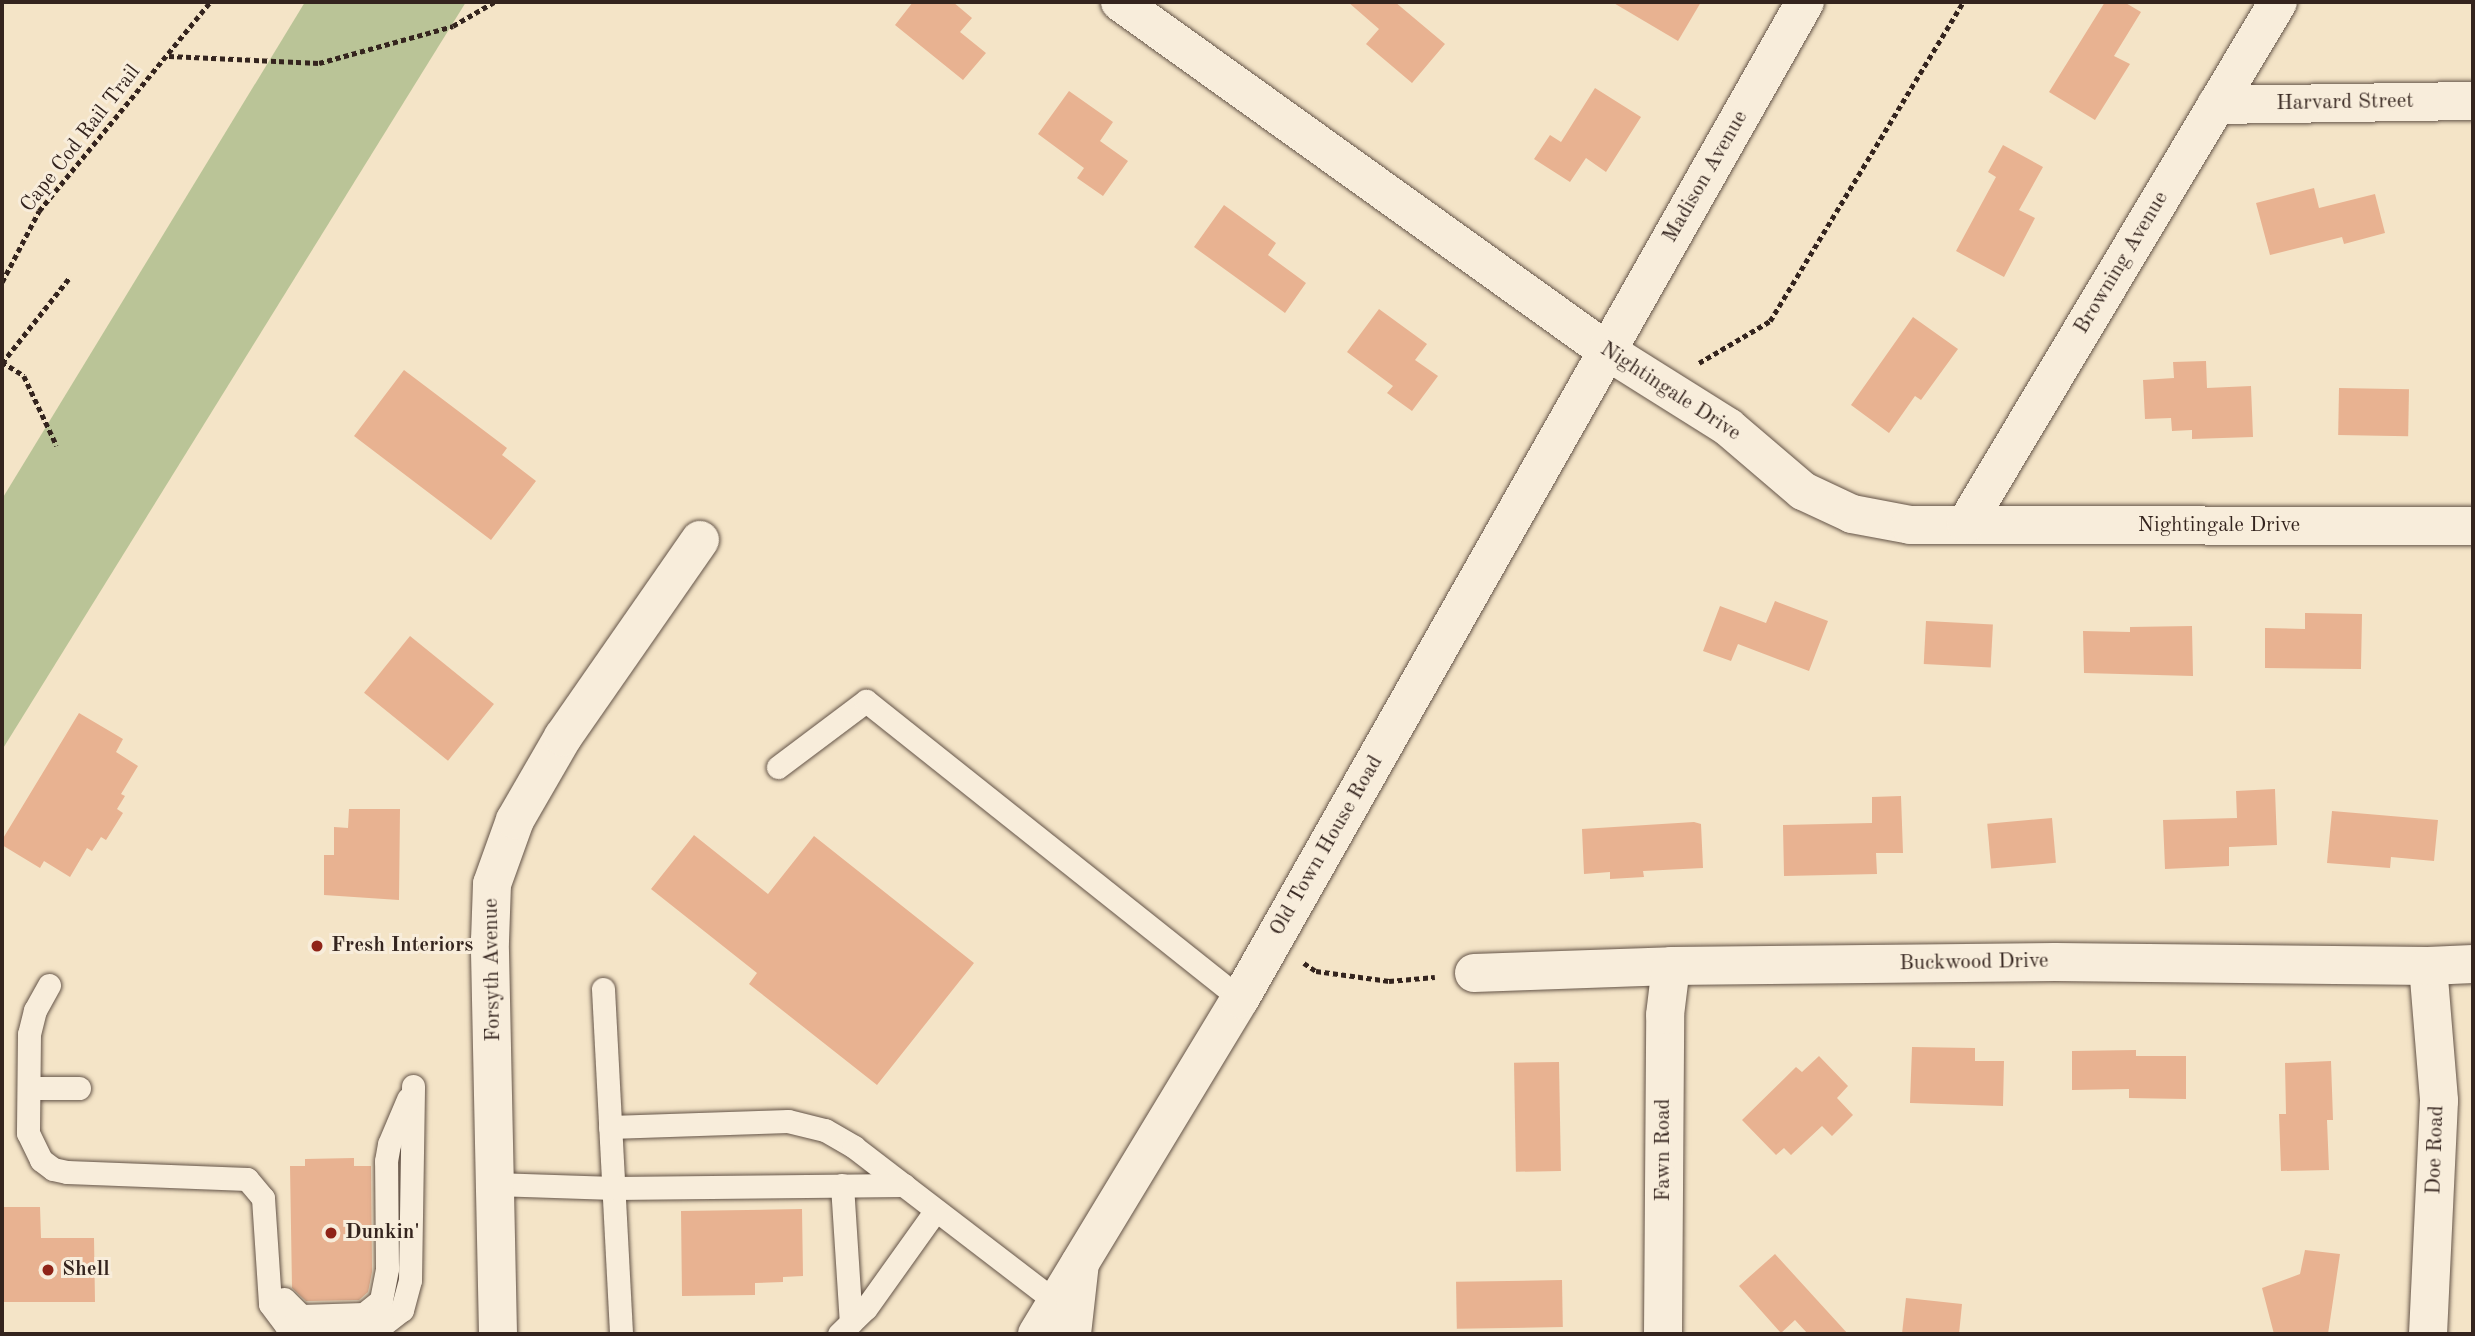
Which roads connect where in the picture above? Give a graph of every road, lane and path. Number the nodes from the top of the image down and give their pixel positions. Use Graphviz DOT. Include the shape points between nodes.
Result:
graph roads {
  1 [pos="210,2"];
  2 [pos="494,2"];
  3 [pos="1120,2"];
  4 [pos="1805,2"];
  5 [pos="1963,2"];
  6 [pos="2278,2"];
  7 [pos="168,55"];
  8 [pos="2473,101"];
  9 [pos="2216,104"];
  10 [pos="70,276"];
  11 [pos="2,282"];
  12 [pos="1607,351"];
  13 [pos="2,363"];
  14 [pos="1662,386"];
  15 [pos="57,446"];
  16 [pos="1966,524"];
  17 [pos="2473,526"];
  18 [pos="700,540"];
  19 [pos="778,767"];
  20 [pos="1273,940"];
  21 [pos="2473,964"];
  22 [pos="1671,966"];
  23 [pos="2428,966"];
  24 [pos="1474,973"];
  25 [pos="49,985"];
  26 [pos="603,989"];
  27 [pos="1240,999"];
  28 [pos="413,1086"];
  29 [pos="29,1088"];
  30 [pos="79,1088"];
  31 [pos="610,1127"];
  32 [pos="494,1184"];
  33 [pos="842,1185"];
  34 [pos="904,1185"];
  35 [pos="614,1188"];
  36 [pos="936,1210"];
  37 [pos="1064,1318"];
  38 [pos="845,1329"];
  39 [pos="498,1334"];
  40 [pos="621,1334"];
  41 [pos="1037,1334"];
  42 [pos="1663,1334"];
  43 [pos="2428,1334"];
  1 -- 7 [label="path, Cape Cod Rail Trail"];
  2 -- 7 [label="path" via="453,26 319,63"];
  3 -- 12 [label="street, Nightingale Drive"];
  4 -- 12 [label="street, Madison Avenue"];
  5 -- 14 [label="path" via="1769,321"];
  6 -- 9 [label="street, Browning Avenue"];
  7 -- 11 [label="path, Cape Cod Rail Trail" via="39,211"];
  8 -- 9 [label="street, Harvard Street"];
  9 -- 16 [label="street, Browning Avenue"];
  10 -- 13 [label="path"];
  12 -- 14 [label="street, Nightingale Drive"];
  12 -- 20 [label="street, Old Town House Road"];
  13 -- 15 [label="path" via="24,376"];
  14 -- 16 [label="street, Nightingale Drive" via="1728,427 1803,491 1852,514 1910,525"];
  16 -- 17 [label="street, Nightingale Drive"];
  18 -- 32 [label="street, Forsyth Avenue" via="563,737 515,820 492,884"];
  19 -- 27 [label="lane" via="866,701"];
  20 -- 24 [label="path" via="1316,971 1389,981"];
  20 -- 27 [label="street, Old Town House Road"];
  21 -- 23 [label="street, Buckwood Drive"];
  22 -- 23 [label="street, Buckwood Drive" via="2068,962"];
  22 -- 24 [label="street, Buckwood Drive"];
  22 -- 42 [label="street, Fawn Road" via="1665,1015"];
  23 -- 43 [label="street, Doe Road" via="2439,1101"];
  25 -- 29 [label="lane" via="31,1022"];
  26 -- 31 [label="lane"];
  27 -- 37 [label="street, Old Town House Road" via="1080,1263"];
  28 -- 29 [label="lane" via="410,1280 402,1310 376,1330 311,1334 296,1331 276,1315 267,1293 263,1198 257,1188 240,1177 53,1168 41,1160 28,1133"];
  29 -- 30 [label="lane"];
  31 -- 34 [label="lane" via="788,1121 825,1130"];
  31 -- 35 [label="lane"];
  32 -- 35 [label="lane"];
  32 -- 39 [label="street, Forsyth Avenue"];
  33 -- 34 [label="lane"];
  33 -- 35 [label="lane"];
  33 -- 38 [label="lane"];
  34 -- 36 [label="lane"];
  35 -- 40 [label="lane"];
  36 -- 37 [label="lane"];
  36 -- 38 [label="lane" via="866,1308"];
  37 -- 41 [label="street"];
}
